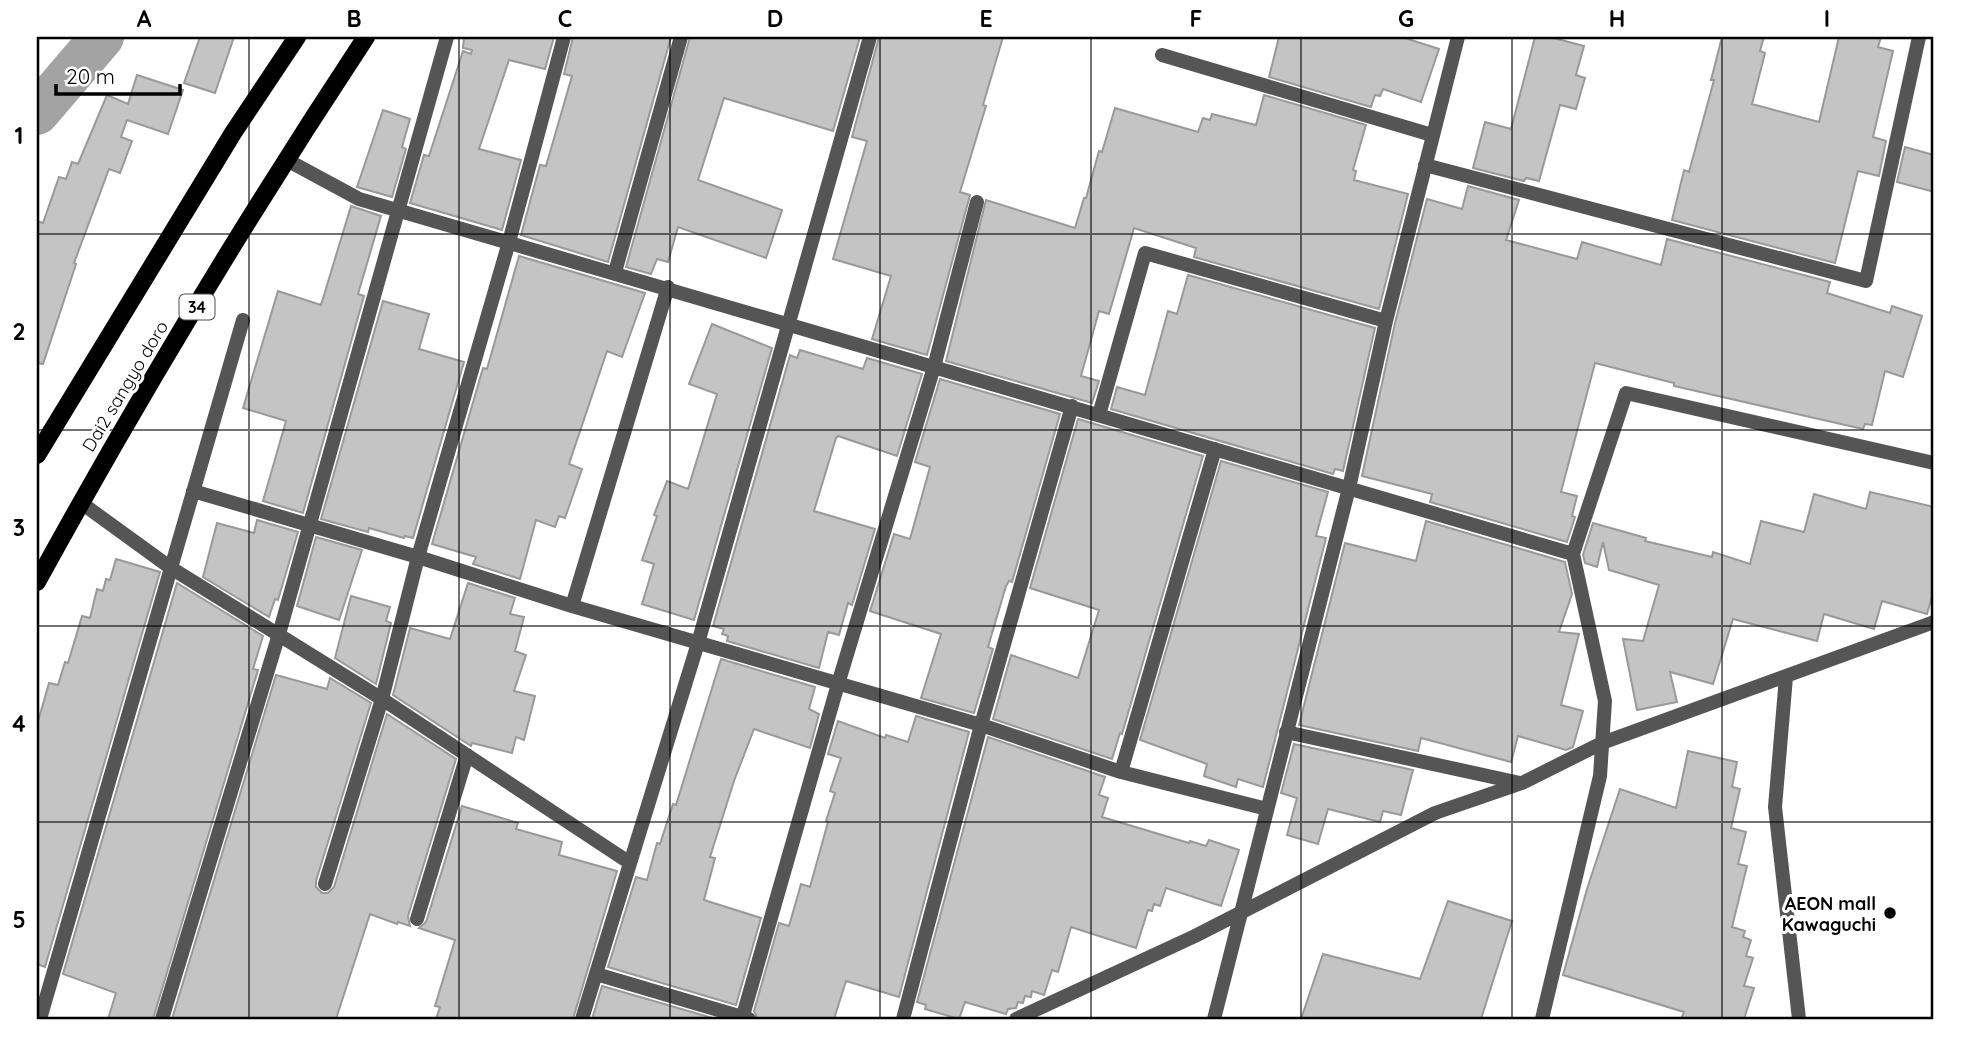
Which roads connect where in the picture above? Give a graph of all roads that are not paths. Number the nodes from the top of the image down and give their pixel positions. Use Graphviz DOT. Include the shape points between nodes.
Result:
graph roads {
  1 [pos="297,37"];
  2 [pos="366,37"];
  3 [pos="447,37"];
  4 [pos="565,37"];
  5 [pos="681,37"];
  6 [pos="870,37"];
  7 [pos="1458,37"];
  8 [pos="1919,37"];
  9 [pos="1163,55"];
  10 [pos="1432,135"];
  11 [pos="285,159"];
  12 [pos="1425,165"];
  13 [pos="977,202"];
  14 [pos="399,211"];
  15 [pos="509,242"];
  16 [pos="615,272"];
  17 [pos="668,287"];
  18 [pos="243,320"];
  19 [pos="1386,321"];
  20 [pos="789,326"];
  21 [pos="934,367"];
  22 [pos="1072,406"];
  23 [pos="1099,415"];
  24 [pos="1215,449"];
  25 [pos="37,455"];
  26 [pos="1934,463"];
  27 [pos="1349,488"];
  28 [pos="193,491"];
  29 [pos="80,502"];
  30 [pos="307,525"];
  31 [pos="1573,554"];
  32 [pos="418,557"];
  33 [pos="171,568"];
  34 [pos="37,582"];
  35 [pos="572,606"];
  36 [pos="1934,621"];
  37 [pos="279,634"];
  38 [pos="698,643"];
  39 [pos="1786,677"];
  40 [pos="838,684"];
  41 [pos="382,699"];
  42 [pos="981,724"];
  43 [pos="1286,732"];
  44 [pos="1602,743"];
  45 [pos="467,755"];
  46 [pos="1121,772"];
  47 [pos="1522,783"];
  48 [pos="1267,809"];
  49 [pos="630,863"];
  50 [pos="325,884"];
  51 [pos="1242,911"];
  52 [pos="417,919"];
  53 [pos="596,974"];
  54 [pos="745,1018"];
  55 [pos="40,1019"];
  56 [pos="162,1019"];
  57 [pos="582,1019"];
  58 [pos="903,1019"];
  59 [pos="1016,1019"];
  60 [pos="1214,1019"];
  61 [pos="1542,1019"];
  62 [pos="1799,1019"];
  1 -- 25 [label="main road" via="233,133"];
  2 -- 11 [label="main road, Dai2 sangyo doro / 34"];
  3 -- 14 [label="street"];
  4 -- 15 [label="street"];
  5 -- 16 [label="street"];
  6 -- 20 [label="street"];
  7 -- 10 [label="street"];
  8 -- 12 [label="street" via="1866,281"];
  9 -- 10 [label="street"];
  10 -- 12 [label="street"];
  11 -- 14 [label="street" via="359,199"];
  11 -- 29 [label="main road, Dai2 sangyo doro / 34"];
  12 -- 19 [label="street"];
  13 -- 21 [label="street"];
  14 -- 15 [label="street"];
  14 -- 30 [label="street"];
  15 -- 16 [label="street"];
  15 -- 32 [label="street"];
  16 -- 17 [label="street"];
  17 -- 20 [label="street"];
  17 -- 35 [label="street"];
  18 -- 28 [label="street"];
  19 -- 23 [label="street" via="1145,253"];
  19 -- 27 [label="street"];
  20 -- 21 [label="street"];
  20 -- 38 [label="street"];
  21 -- 22 [label="street"];
  21 -- 40 [label="street"];
  22 -- 23 [label="street"];
  22 -- 42 [label="street"];
  23 -- 24 [label="street"];
  24 -- 27 [label="street"];
  24 -- 46 [label="street"];
  26 -- 31 [label="street" via="1626,393"];
  27 -- 31 [label="street"];
  27 -- 43 [label="street"];
  28 -- 30 [label="street"];
  28 -- 33 [label="street"];
  29 -- 33 [label="street"];
  29 -- 34 [label="main road, Dai2 sangyo doro / 34"];
  30 -- 32 [label="street"];
  30 -- 37 [label="street"];
  31 -- 44 [label="street" via="1605,701"];
  32 -- 35 [label="street"];
  32 -- 41 [label="street"];
  33 -- 37 [label="street"];
  33 -- 55 [label="street"];
  35 -- 38 [label="street"];
  36 -- 39 [label="street"];
  37 -- 41 [label="street"];
  37 -- 56 [label="street"];
  38 -- 40 [label="street"];
  38 -- 49 [label="street"];
  39 -- 44 [label="street"];
  39 -- 62 [label="street" via="1775,807"];
  40 -- 42 [label="street"];
  40 -- 54 [label="street"];
  41 -- 45 [label="street"];
  41 -- 50 [label="street"];
  42 -- 46 [label="street"];
  42 -- 58 [label="street"];
  43 -- 47 [label="street"];
  43 -- 48 [label="street"];
  44 -- 47 [label="street"];
  44 -- 61 [label="street" via="1598,788"];
  45 -- 49 [label="street"];
  45 -- 52 [label="street"];
  46 -- 48 [label="street"];
  47 -- 51 [label="street" via="1435,813"];
  48 -- 51 [label="street"];
  49 -- 53 [label="street"];
  51 -- 59 [label="street"];
  51 -- 60 [label="street"];
  53 -- 54 [label="street"];
  53 -- 57 [label="street"];
}
